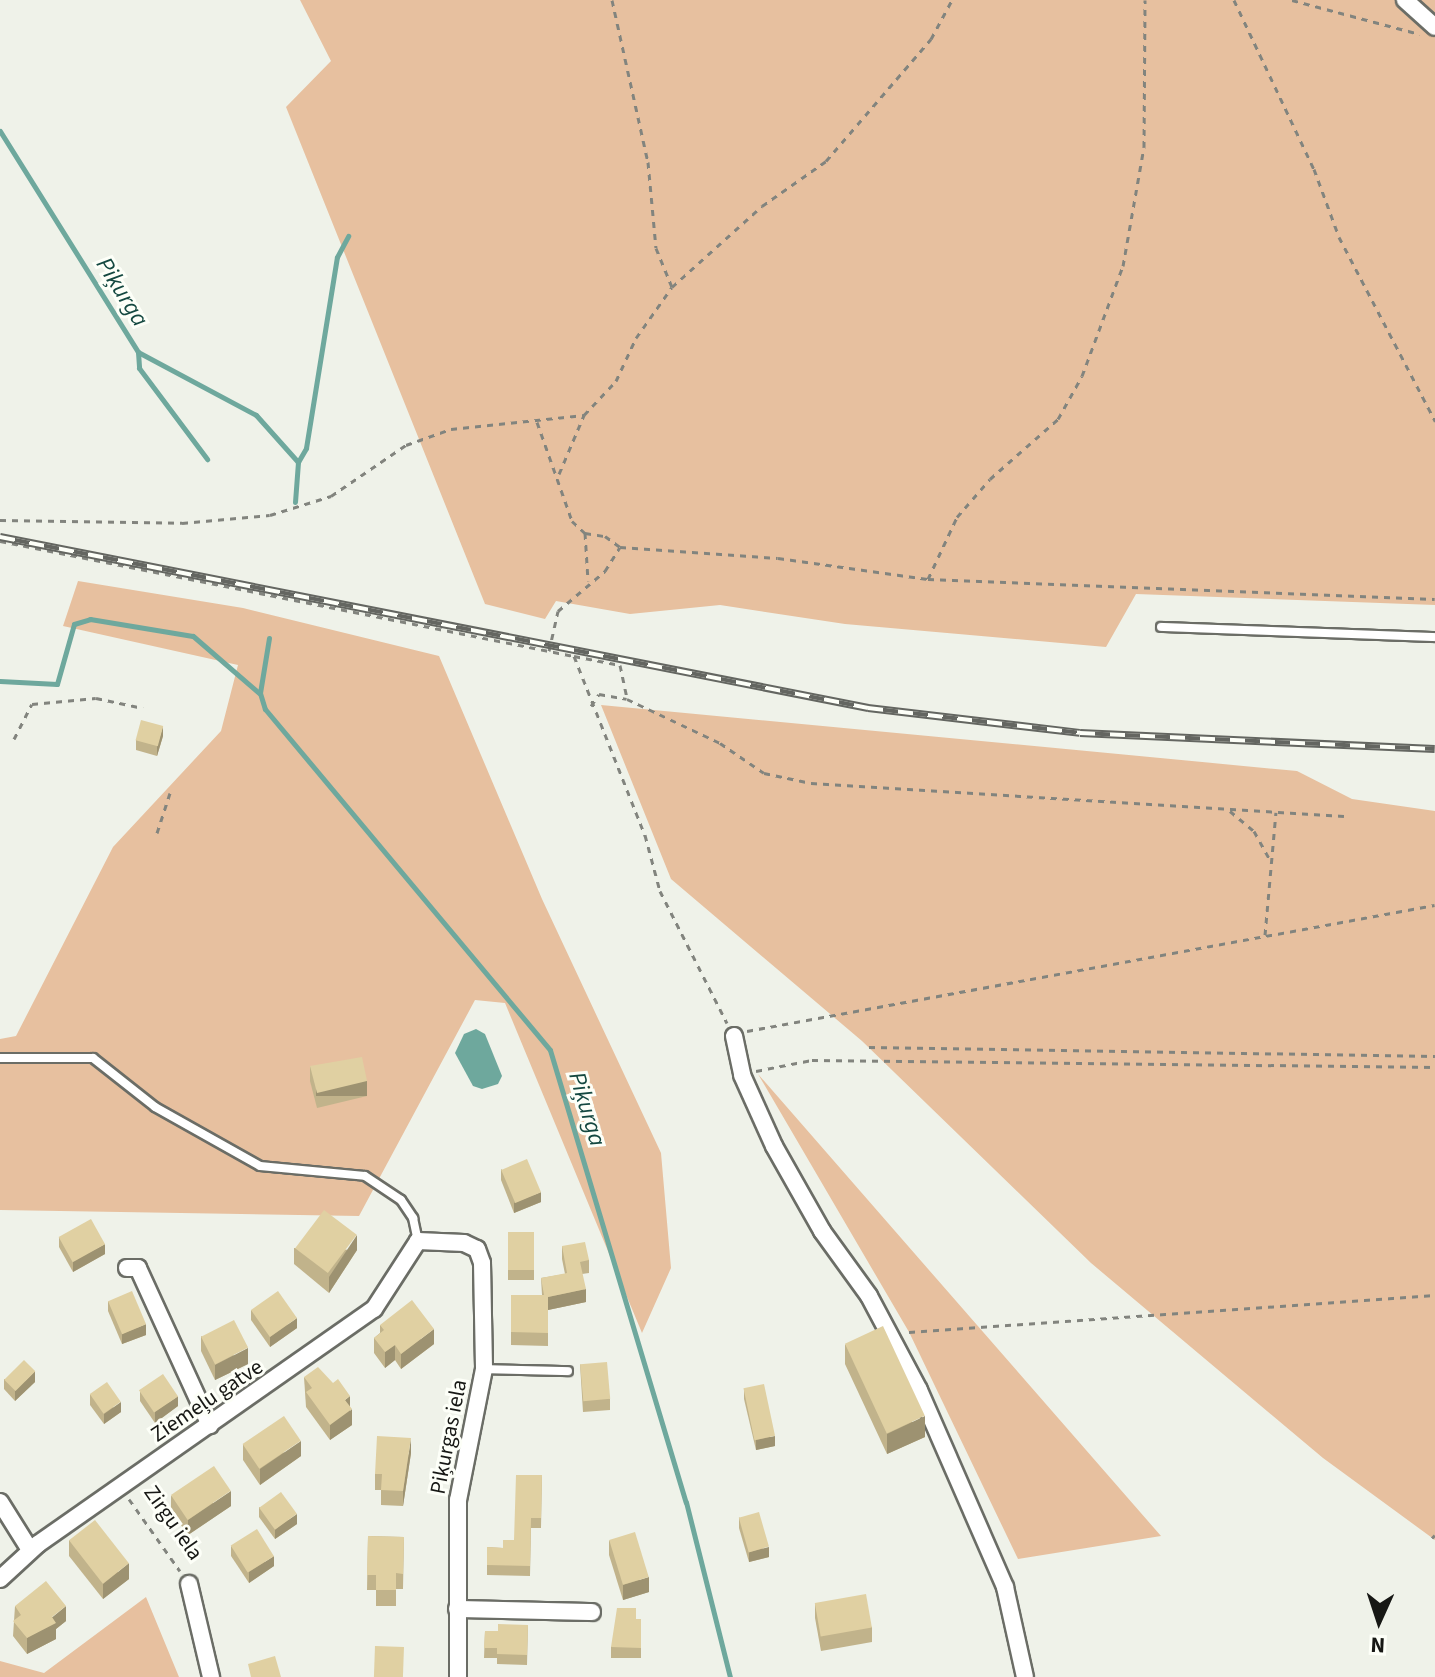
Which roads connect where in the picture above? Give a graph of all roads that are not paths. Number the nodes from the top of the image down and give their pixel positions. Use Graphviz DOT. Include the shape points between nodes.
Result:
graph roads {
  1 [pos="1405,0"];
  2 [pos="1435,27"];
  3 [pos="1161,627"];
  4 [pos="1435,637"];
  5 [pos="734,1036"];
  6 [pos="0,1058"];
  7 [pos="418,1241"];
  8 [pos="127,1268"];
  9 [pos="484,1369"];
  10 [pos="568,1371"];
  11 [pos="210,1425"];
  12 [pos="0,1502"];
  13 [pos="30,1550"];
  14 [pos="0,1579"];
  15 [pos="189,1584"];
  16 [pos="457,1609"];
  17 [pos="592,1612"];
  18 [pos="211,1677"];
  19 [pos="458,1677"];
  20 [pos="1025,1677"];
  1 -- 2 [label="street"];
  3 -- 4 [label="lane"];
  5 -- 20 [label="street" via="742,1075 774,1146 822,1231 869,1296 919,1390 1005,1587"];
  6 -- 7 [label="lane" via="93,1058 155,1107 260,1166 365,1176 401,1200 413,1218"];
  7 -- 9 [label="street, Piķurgas iela" via="449,1241 477,1249 482,1263"];
  7 -- 11 [label="street, Ziemeļu gatve" via="374,1309"];
  8 -- 11 [label="street" via="138,1268"];
  9 -- 10 [label="lane, Piķurgas iela"];
  9 -- 16 [label="street, Piķurgas iela" via="458,1500"];
  11 -- 13 [label="street, Ziemeļu gatve"];
  12 -- 13 [label="street"];
  13 -- 14 [label="street, Ziemeļu gatve"];
  15 -- 18 [label="street, Zirgu iela"];
  16 -- 17 [label="street"];
  16 -- 19 [label="street, Piķurgas iela"];
}
